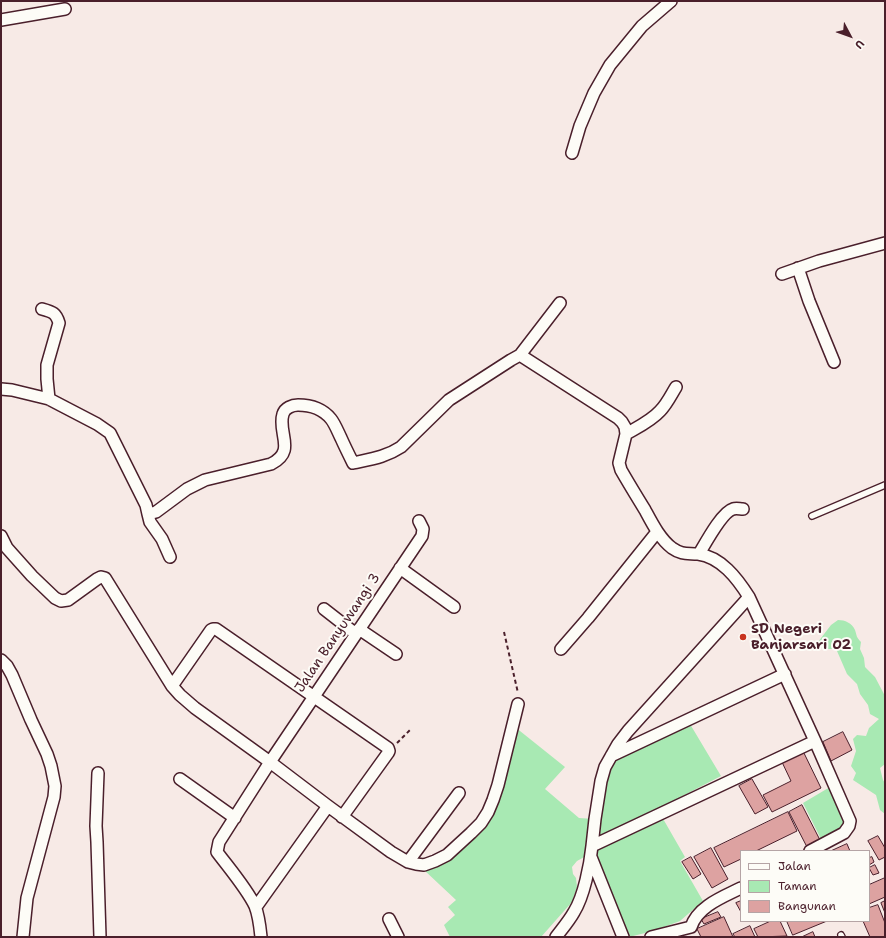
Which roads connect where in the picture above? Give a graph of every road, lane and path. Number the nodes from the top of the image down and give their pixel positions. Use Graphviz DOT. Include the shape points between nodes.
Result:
graph roads {
  1 [pos="672,1"];
  2 [pos="65,9"];
  3 [pos="1,20"];
  4 [pos="572,152"];
  5 [pos="885,243"];
  6 [pos="798,268"];
  7 [pos="782,274"];
  8 [pos="560,303"];
  9 [pos="42,309"];
  10 [pos="520,355"];
  11 [pos="834,362"];
  12 [pos="676,387"];
  13 [pos="1,389"];
  14 [pos="49,399"];
  15 [pos="626,434"];
  16 [pos="885,485"];
  17 [pos="743,509"];
  18 [pos="148,514"];
  19 [pos="812,516"];
  20 [pos="419,521"];
  21 [pos="657,532"];
  22 [pos="1,536"];
  23 [pos="699,554"];
  24 [pos="170,557"];
  25 [pos="400,568"];
  26 [pos="749,597"];
  27 [pos="454,607"];
  28 [pos="324,609"];
  29 [pos="357,631"];
  30 [pos="504,632"];
  31 [pos="561,649"];
  32 [pos="396,654"];
  33 [pos="1,660"];
  34 [pos="785,674"];
  35 [pos="172,686"];
  36 [pos="314,697"];
  37 [pos="518,704"];
  38 [pos="410,730"];
  39 [pos="815,741"];
  40 [pos="389,751"];
  41 [pos="611,756"];
  42 [pos="270,762"];
  43 [pos="98,773"];
  44 [pos="180,779"];
  45 [pos="459,793"];
  46 [pos="328,806"];
  47 [pos="342,817"];
  48 [pos="235,818"];
  49 [pos="812,850"];
  50 [pos="591,852"];
  51 [pos="408,862"];
  52 [pos="740,889"];
  53 [pos="256,907"];
  54 [pos="389,919"];
  55 [pos="693,932"];
  56 [pos="23,937"];
  57 [pos="100,937"];
  58 [pos="261,937"];
  59 [pos="398,937"];
  60 [pos="556,937"];
  61 [pos="623,937"];
  62 [pos="651,937"];
  1 -- 4 [label="street" via="642,26 610,65 594,93"];
  2 -- 3 [label="street"];
  5 -- 6 [label="street"];
  6 -- 7 [label="street"];
  6 -- 11 [label="street" via="808,301"];
  8 -- 10 [label="street"];
  9 -- 14 [label="street" via="52,312 59,323 47,365"];
  10 -- 15 [label="street" via="618,418 625,427"];
  10 -- 18 [label="street" via="449,400 401,447 383,457 353,463 332,420 323,411 309,405 288,408 282,421 285,444 283,454 278,460 271,464 205,480 187,489 156,512"];
  12 -- 15 [label="street" via="669,400 652,419"];
  13 -- 14 [label="street"];
  14 -- 18 [label="street" via="110,433 146,505"];
  15 -- 21 [label="street" via="619,463 621,470"];
  16 -- 19 [label="lane"];
  17 -- 23 [label="street" via="727,512"];
  18 -- 24 [label="street"];
  20 -- 25 [label="street, Jalan Banyuwangi 3" via="423,529 422,536"];
  21 -- 23 [label="street" via="675,550"];
  21 -- 31 [label="street"];
  22 -- 35 [label="street" via="7,548 23,566 61,601 68,600 97,579 105,578"];
  23 -- 26 [label="street" via="722,565"];
  25 -- 27 [label="street"];
  25 -- 29 [label="street, Jalan Banyuwangi 3"];
  26 -- 34 [label="street"];
  26 -- 41 [label="street" via="628,731"];
  28 -- 29 [label="street"];
  29 -- 32 [label="street"];
  29 -- 36 [label="street, Jalan Banyuwangi 3"];
  30 -- 37 [label="path" via="518,692"];
  33 -- 56 [label="street" via="12,675 47,754 55,786 26,898"];
  34 -- 39 [label="street"];
  34 -- 41 [label="street"];
  35 -- 36 [label="street" via="211,630 216,629"];
  35 -- 42 [label="street" via="195,708"];
  36 -- 40 [label="street"];
  36 -- 42 [label="street, Jalan Banyuwangi 3"];
  37 -- 51 [label="street" via="498,785 481,823 447,855 424,865"];
  38 -- 40 [label="path"];
  39 -- 49 [label="street" via="850,820 844,833"];
  39 -- 50 [label="street"];
  40 -- 47 [label="street"];
  41 -- 50 [label="street" via="601,781"];
  42 -- 46 [label="street"];
  42 -- 48 [label="street, Jalan Banyuwangi 3"];
  43 -- 57 [label="street" via="96,826"];
  44 -- 48 [label="street"];
  45 -- 51 [label="street"];
  46 -- 47 [label="street"];
  46 -- 53 [label="street"];
  47 -- 51 [label="street"];
  48 -- 53 [label="street, Jalan Banyuwangi 3" via="219,842 217,852"];
  50 -- 60 [label="street" via="579,903"];
  50 -- 61 [label="street"];
  52 -- 55 [label="street" via="706,907 693,920"];
  53 -- 58 [label="street"];
  54 -- 59 [label="street"];
  55 -- 62 [label="street"];
}
